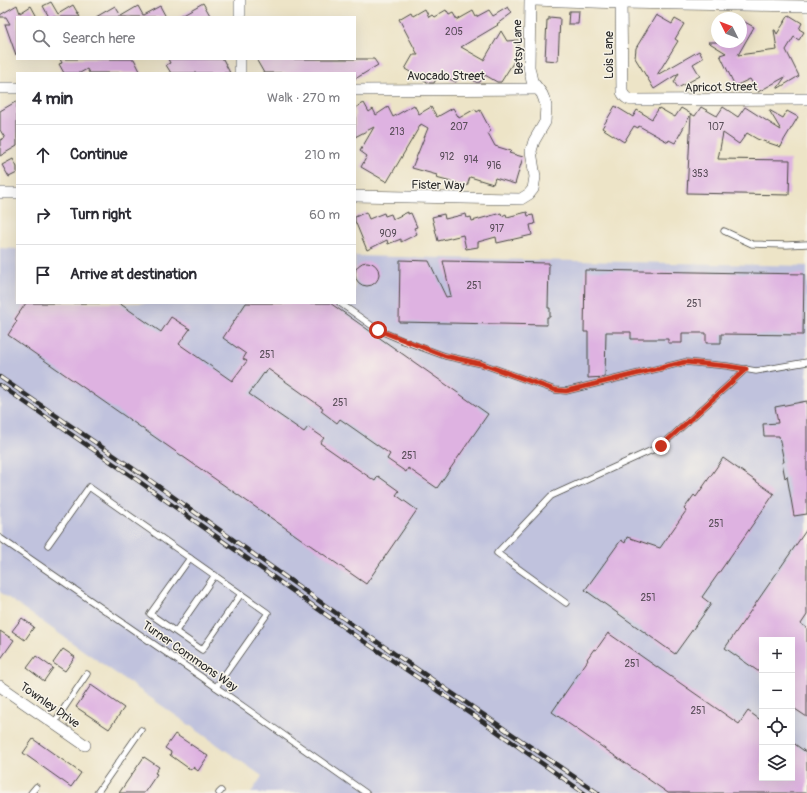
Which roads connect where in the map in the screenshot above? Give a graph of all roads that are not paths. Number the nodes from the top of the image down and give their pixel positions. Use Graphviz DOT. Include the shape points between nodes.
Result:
graph roads {
  1 [pos="240,0"];
  2 [pos="532,0"];
  3 [pos="621,2"];
  4 [pos="807,6"];
  5 [pos="240,16"];
  6 [pos="240,60"];
  7 [pos="240,72"];
  8 [pos="0,88"];
  9 [pos="16,88"];
  10 [pos="538,89"];
  11 [pos="356,90"];
  12 [pos="807,99"];
  13 [pos="635,100"];
  14 [pos="0,193"];
  15 [pos="16,193"];
  16 [pos="356,196"];
  17 [pos="521,199"];
  18 [pos="724,231"];
  19 [pos="807,244"];
  20 [pos="341,304"];
  21 [pos="807,362"];
  22 [pos="746,369"];
  23 [pos="0,538"];
  24 [pos="48,545"];
  25 [pos="190,558"];
  26 [pos="215,575"];
  27 [pos="241,594"];
  28 [pos="566,603"];
  29 [pos="176,631"];
  30 [pos="87,674"];
  31 [pos="0,686"];
  32 [pos="216,687"];
  33 [pos="54,723"];
  34 [pos="141,730"];
  35 [pos="85,745"];
  36 [pos="36,787"];
  37 [pos="31,793"];
  38 [pos="97,793"];
  39 [pos="366,793"];
  1 -- 5 [label="street"];
  2 -- 3 [label="street"];
  2 -- 10 [label="street, Betsy Lane" via="529,67 532,81"];
  3 -- 4 [label="street"];
  3 -- 13 [label="street, Lois Lane" via="622,92 625,98"];
  6 -- 7 [label="street"];
  8 -- 9 [label="street"];
  10 -- 11 [label="street, Avocado Street"];
  10 -- 17 [label="street, Betsy Lane" via="546,106 545,122 531,151 535,177 533,189"];
  12 -- 13 [label="street, Apricot Street"];
  14 -- 15 [label="street"];
  16 -- 17 [label="street, Fister Way"];
  18 -- 19 [label="lane" via="752,244"];
  20 -- 22 [label="lane" via="378,330 404,341 445,356 482,364 555,390 566,391 685,362"];
  21 -- 22 [label="lane" via="756,371"];
  22 -- 28 [label="lane" via="661,446 551,496 497,552"];
  23 -- 32 [label="lane, Turner Commons Way"];
  24 -- 25 [label="lane" via="89,487"];
  25 -- 26 [label="lane"];
  25 -- 29 [label="lane" via="150,614"];
  26 -- 27 [label="lane"];
  26 -- 29 [label="lane"];
  27 -- 29 [label="lane" via="202,650"];
  27 -- 32 [label="lane" via="268,613"];
  30 -- 33 [label="lane"];
  31 -- 33 [label="street, Townley Drive"];
  32 -- 39 [label="lane, Turner Commons Way"];
  33 -- 35 [label="street, Townley Drive"];
  34 -- 38 [label="lane"];
  36 -- 37 [label="lane"];
}
